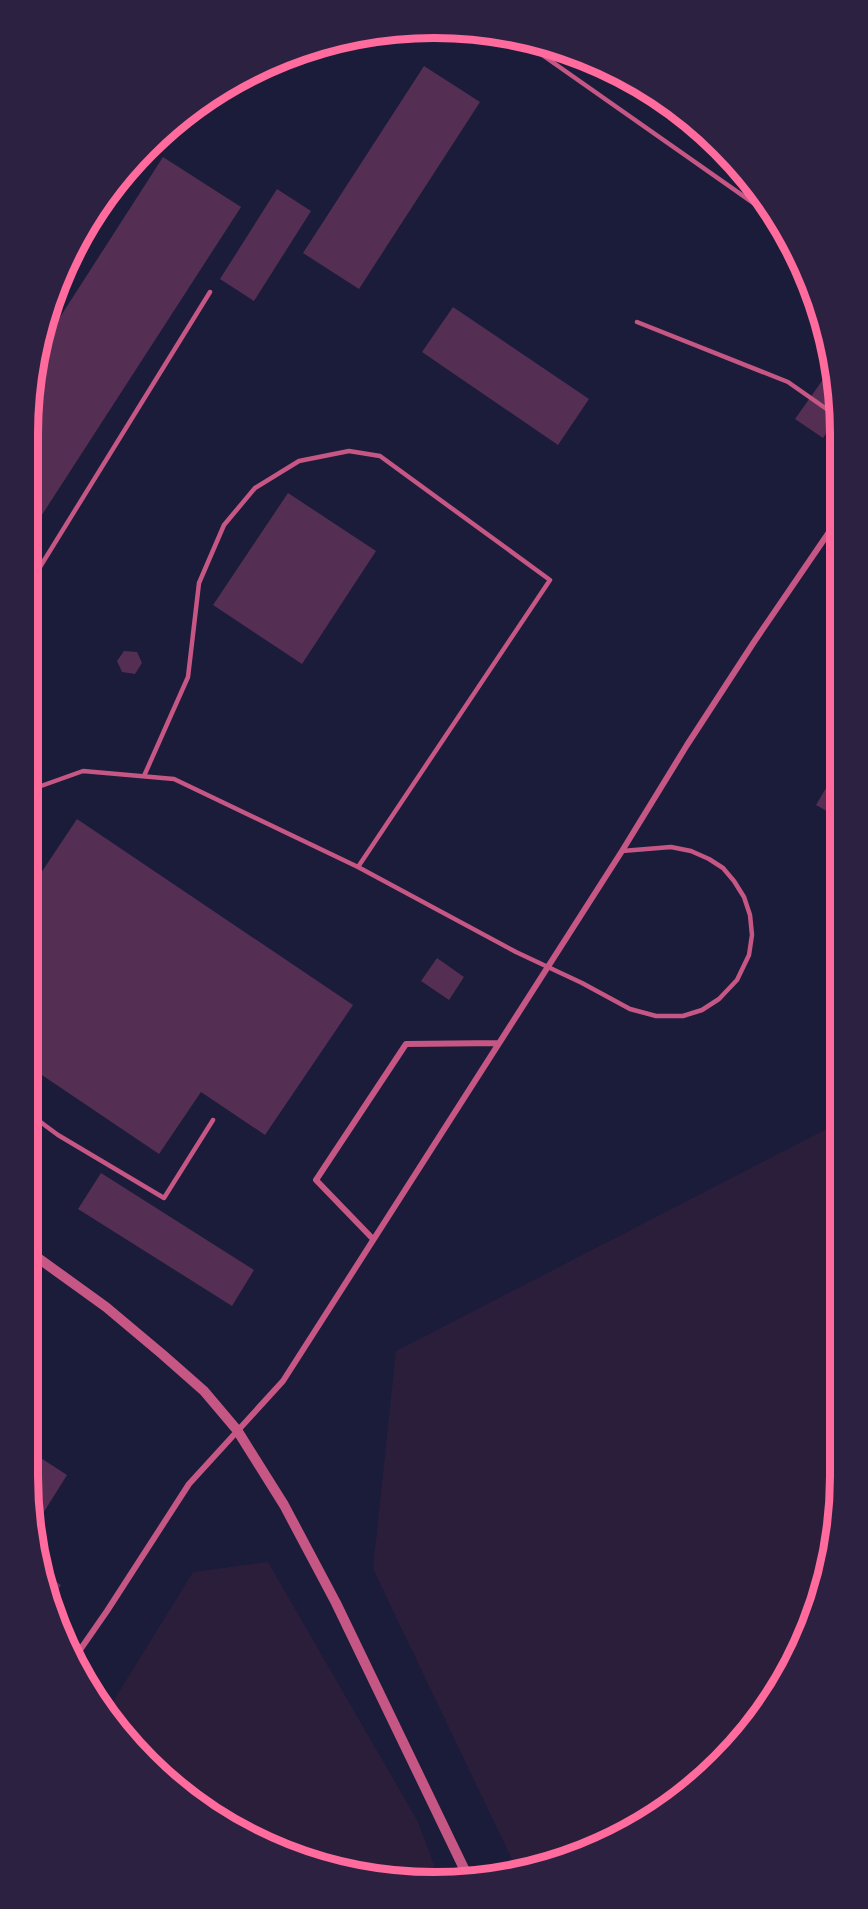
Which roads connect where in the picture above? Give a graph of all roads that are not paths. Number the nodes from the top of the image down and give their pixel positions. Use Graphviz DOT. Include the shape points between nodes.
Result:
graph roads {
  1 [pos="537,51"];
  2 [pos="120,191"];
  3 [pos="759,207"];
  4 [pos="90,239"];
  5 [pos="210,292"];
  6 [pos="637,322"];
  7 [pos="830,411"];
  8 [pos="830,531"];
  9 [pos="38,570"];
  10 [pos="144,776"];
  11 [pos="38,787"];
  12 [pos="622,851"];
  13 [pos="358,867"];
  14 [pos="546,967"];
  15 [pos="499,1042"];
  16 [pos="38,1120"];
  17 [pos="213,1120"];
  18 [pos="373,1239"];
  19 [pos="38,1258"];
  20 [pos="237,1430"];
  21 [pos="79,1652"];
  22 [pos="465,1870"];
  1 -- 3 [label="lane"];
  2 -- 4 [label="lane"];
  5 -- 9 [label="lane"];
  6 -- 7 [label="lane" via="788,382"];
  8 -- 12 [label="street" via="754,642"];
  10 -- 11 [label="lane" via="83,771"];
  10 -- 13 [label="lane" via="174,779"];
  10 -- 13 [label="lane" via="188,677 199,583 224,525 255,488 299,461 349,451 380,456 550,580"];
  12 -- 14 [label="street"];
  12 -- 14 [label="lane" via="671,847 691,851 710,859 734,880 750,915 752,935 749,955 737,980 702,1010 683,1016 656,1016 630,1009"];
  13 -- 14 [label="lane"];
  14 -- 15 [label="street"];
  15 -- 18 [label="street"];
  15 -- 18 [label="street" via="406,1044 316,1180"];
  16 -- 17 [label="lane" via="164,1198"];
  18 -- 20 [label="street" via="283,1381"];
  19 -- 20 [label="street" via="162,1354 204,1391"];
  20 -- 21 [label="street" via="189,1484"];
  20 -- 22 [label="street" via="284,1505 336,1603"];
}
